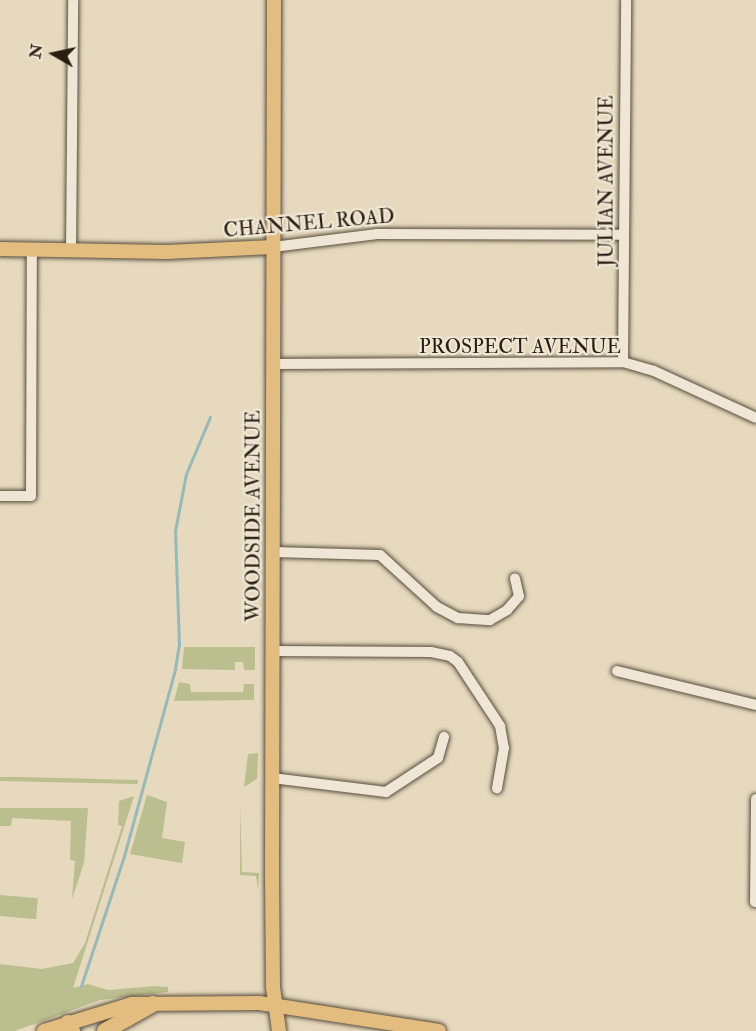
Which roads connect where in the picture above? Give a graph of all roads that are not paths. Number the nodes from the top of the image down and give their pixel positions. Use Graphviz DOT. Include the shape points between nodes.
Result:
graph roads {
  1 [pos="73,0"];
  2 [pos="274,0"];
  3 [pos="626,0"];
  4 [pos="622,235"];
  5 [pos="273,247"];
  6 [pos="0,249"];
  7 [pos="32,250"];
  8 [pos="71,252"];
  9 [pos="623,362"];
  10 [pos="273,364"];
  11 [pos="756,418"];
  12 [pos="0,496"];
  13 [pos="273,552"];
  14 [pos="515,578"];
  15 [pos="272,651"];
  16 [pos="617,671"];
  17 [pos="756,705"];
  18 [pos="444,737"];
  19 [pos="272,778"];
  20 [pos="496,788"];
  21 [pos="756,799"];
  22 [pos="755,902"];
  23 [pos="153,1004"];
  24 [pos="276,1004"];
  25 [pos="70,1027"];
  26 [pos="44,1031"];
  27 [pos="105,1031"];
  28 [pos="279,1031"];
  29 [pos="440,1031"];
  1 -- 8 [label="street"];
  2 -- 5 [label="main road, WOODSIDE AVENUE"];
  3 -- 4 [label="street, JULIAN AVENUE"];
  4 -- 5 [label="street, CHANNEL ROAD" via="376,234"];
  4 -- 9 [label="street, JULIAN AVENUE"];
  5 -- 8 [label="main road, CHANNEL ROAD"];
  5 -- 10 [label="main road, WOODSIDE AVENUE"];
  6 -- 7 [label="main road, CHANNEL ROAD"];
  7 -- 8 [label="main road, CHANNEL ROAD"];
  7 -- 12 [label="street" via="31,496"];
  9 -- 10 [label="street, PROSPECT AVENUE"];
  9 -- 11 [label="street, PROSPECT AVENUE" via="654,371"];
  10 -- 13 [label="main road, WOODSIDE AVENUE"];
  13 -- 14 [label="street" via="380,555 437,607 458,618 490,620 507,610 519,596"];
  13 -- 15 [label="main road, WOODSIDE AVENUE"];
  15 -- 19 [label="main road, WOODSIDE AVENUE"];
  15 -- 20 [label="street" via="431,652 450,656 458,662 500,726 504,748"];
  16 -- 17 [label="street"];
  18 -- 19 [label="street" via="438,758 386,792"];
  19 -- 24 [label="main road, WOODSIDE AVENUE"];
  21 -- 22 [label="street"];
  23 -- 24 [label="main road"];
  23 -- 25 [label="main road" via="111,1008"];
  23 -- 27 [label="highway"];
  24 -- 28 [label="main road, WOODSIDE AVENUE"];
  24 -- 29 [label="main road"];
  25 -- 26 [label="main road"];
}
